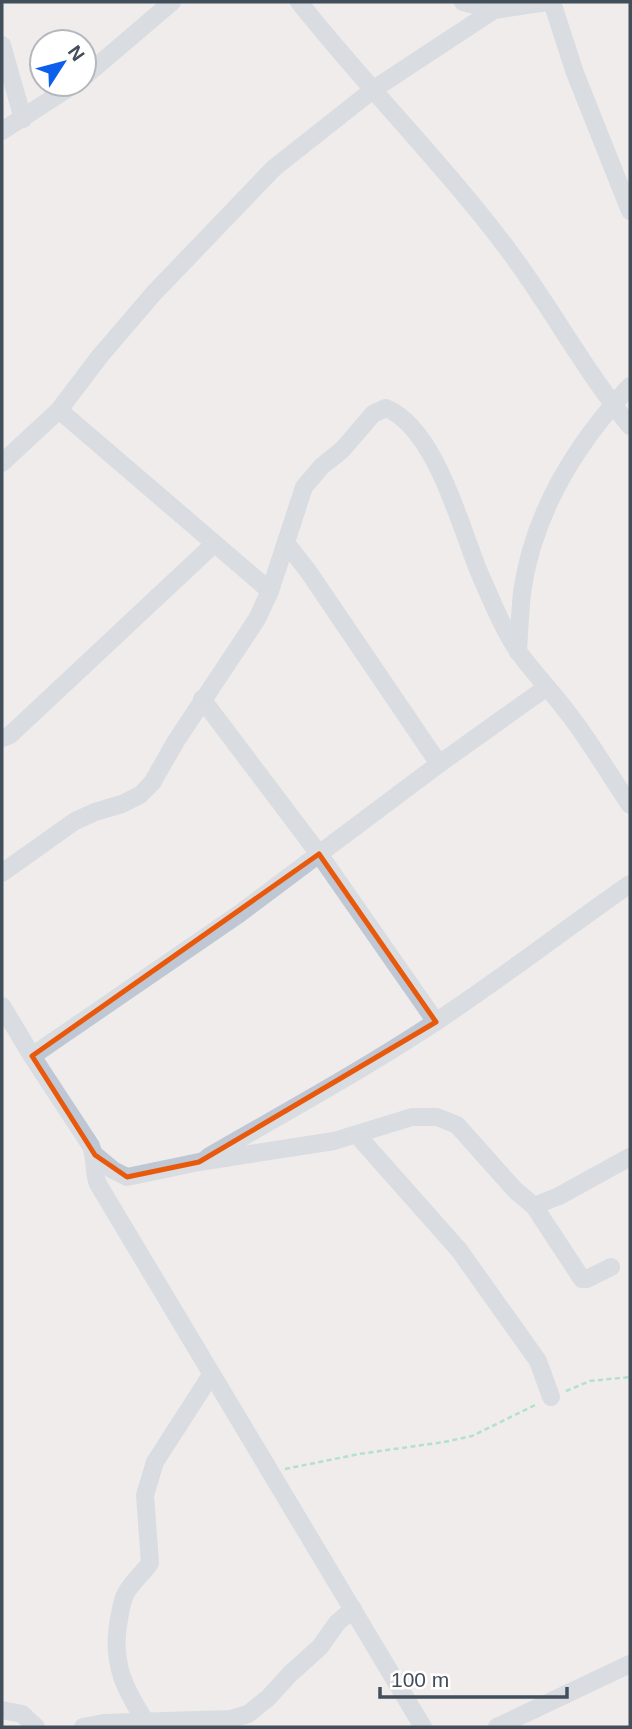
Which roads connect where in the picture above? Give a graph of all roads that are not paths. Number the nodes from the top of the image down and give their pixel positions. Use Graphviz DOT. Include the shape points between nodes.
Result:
graph roads {
  1 [pos="172,2"];
  2 [pos="299,2"];
  3 [pos="463,2"];
  4 [pos="550,2"];
  5 [pos="494,10"];
  6 [pos="2,45"];
  7 [pos="98,65"];
  8 [pos="374,89"];
  9 [pos="54,98"];
  10 [pos="23,119"];
  11 [pos="2,131"];
  12 [pos="630,211"];
  13 [pos="630,386"];
  14 [pos="613,405"];
  15 [pos="59,410"];
  16 [pos="630,426"];
  17 [pos="2,463"];
  18 [pos="286,543"];
  19 [pos="215,544"];
  20 [pos="270,591"];
  21 [pos="518,652"];
  22 [pos="547,687"];
  23 [pos="202,699"];
  24 [pos="2,738"];
  25 [pos="439,764"];
  26 [pos="630,805"];
  27 [pos="319,854"];
  28 [pos="2,873"];
  29 [pos="630,884"];
  30 [pos="2,1006"];
  31 [pos="436,1022"];
  32 [pos="32,1056"];
  33 [pos="357,1135"];
  34 [pos="94,1155"];
  35 [pos="630,1157"];
  36 [pos="199,1162"];
  37 [pos="534,1206"];
  38 [pos="611,1267"];
  39 [pos="211,1375"];
  40 [pos="551,1397"];
  41 [pos="353,1609"];
  42 [pos="630,1664"];
  43 [pos="2,1710"];
  44 [pos="146,1722"];
  45 [pos="36,1727"];
  46 [pos="83,1727"];
  47 [pos="423,1727"];
  48 [pos="497,1727"];
  1 -- 7 [label="street"];
  2 -- 8 [label="street"];
  3 -- 5 [label="street"];
  4 -- 5 [label="street"];
  4 -- 12 [label="street"];
  5 -- 8 [label="street"];
  6 -- 10 [label="street"];
  8 -- 14 [label="street" via="513,257"];
  8 -- 15 [label="street" via="284,160 240,202 154,293"];
  9 -- 10 [label="street"];
  10 -- 11 [label="street"];
  13 -- 14 [label="street"];
  14 -- 16 [label="street"];
  14 -- 21 [label="street" via="562,473 545,510 523,590"];
  15 -- 17 [label="street"];
  15 -- 19 [label="street"];
  18 -- 20 [label="street"];
  18 -- 21 [label="street" via="304,487 322,466 373,414 386,408 398,413 442,476 478,571"];
  18 -- 25 [label="street"];
  19 -- 20 [label="street"];
  19 -- 24 [label="street"];
  20 -- 23 [label="street" via="237,651"];
  21 -- 22 [label="street"];
  22 -- 25 [label="street"];
  22 -- 26 [label="street"];
  23 -- 27 [label="street"];
  23 -- 28 [label="street" via="163,767 140,795 75,821"];
  25 -- 27 [label="street"];
  27 -- 31 [label="street"];
  27 -- 32 [label="street" via="169,964"];
  29 -- 31 [label="street"];
  30 -- 32 [label="street"];
  31 -- 36 [label="street"];
  32 -- 34 [label="street"];
  33 -- 36 [label="street"];
  33 -- 37 [label="street" via="412,1116 437,1117 457,1125"];
  33 -- 40 [label="street" via="467,1261 538,1361"];
  34 -- 36 [label="street" via="127,1177"];
  34 -- 39 [label="street" via="98,1184"];
  35 -- 37 [label="street"];
  37 -- 38 [label="street" via="582,1279"];
  39 -- 41 [label="street"];
  39 -- 44 [label="street" via="155,1462 145,1495 150,1563 127,1592 121,1611 115,1645 122,1678"];
  41 -- 44 [label="street" via="320,1647 248,1714 230,1719"];
  41 -- 47 [label="street"];
  42 -- 48 [label="street"];
  43 -- 45 [label="street" via="22,1714"];
  44 -- 46 [label="street"];
}
